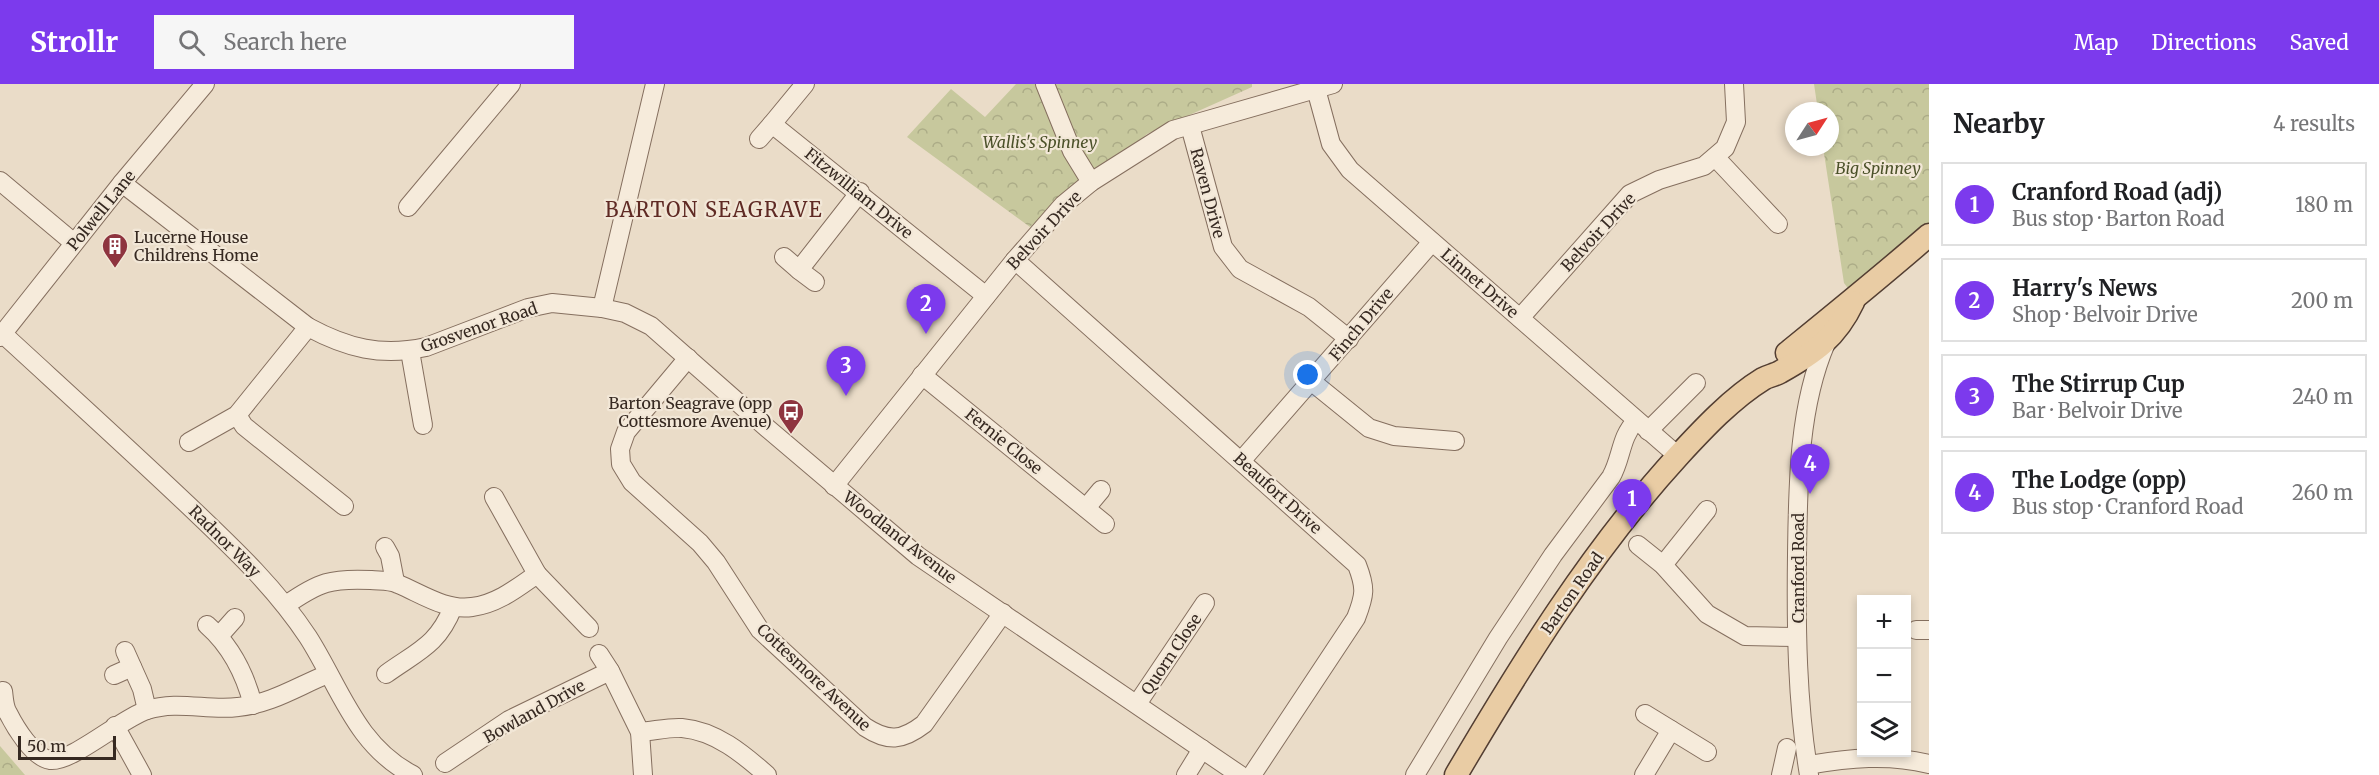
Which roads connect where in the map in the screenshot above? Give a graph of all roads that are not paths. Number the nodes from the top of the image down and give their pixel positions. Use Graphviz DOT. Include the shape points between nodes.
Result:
graph roads {
  1 [pos="205,84"];
  2 [pos="511,84"];
  3 [pos="655,84"];
  4 [pos="805,84"];
  5 [pos="1045,84"];
  6 [pos="1734,84"];
  7 [pos="1325,86"];
  8 [pos="772,124"];
  9 [pos="1190,126"];
  10 [pos="759,140"];
  11 [pos="1716,158"];
  12 [pos="0,181"];
  13 [pos="1091,182"];
  14 [pos="122,183"];
  15 [pos="860,192"];
  16 [pos="408,207"];
  17 [pos="1778,224"];
  18 [pos="1929,236"];
  19 [pos="1432,242"];
  20 [pos="74,243"];
  21 [pos="784,256"];
  22 [pos="1015,260"];
  23 [pos="799,270"];
  24 [pos="815,282"];
  25 [pos="986,296"];
  26 [pos="602,308"];
  27 [pos="1520,318"];
  28 [pos="308,327"];
  29 [pos="2,335"];
  30 [pos="1349,339"];
  31 [pos="1814,350"];
  32 [pos="410,351"];
  33 [pos="687,358"];
  34 [pos="922,375"];
  35 [pos="1311,381"];
  36 [pos="1696,383"];
  37 [pos="237,415"];
  38 [pos="423,425"];
  39 [pos="1642,426"];
  40 [pos="1455,441"];
  41 [pos="189,442"];
  42 [pos="1678,456"];
  43 [pos="1242,460"];
  44 [pos="834,486"];
  45 [pos="1101,490"];
  46 [pos="494,497"];
  47 [pos="344,506"];
  48 [pos="1086,508"];
  49 [pos="1707,510"];
  50 [pos="1106,524"];
  51 [pos="1638,546"];
  52 [pos="385,547"];
  53 [pos="1663,565"];
  54 [pos="537,574"];
  55 [pos="395,582"];
  56 [pos="1204,603"];
  57 [pos="286,605"];
  58 [pos="453,607"];
  59 [pos="1003,613"];
  60 [pos="235,618"];
  61 [pos="589,628"];
  62 [pos="1797,637"];
  63 [pos="599,654"];
  64 [pos="392,666"];
  65 [pos="610,671"];
  66 [pos="328,674"];
  67 [pos="114,675"];
  68 [pos="3,691"];
  69 [pos="1137,704"];
  70 [pos="253,705"];
  71 [pos="147,710"];
  72 [pos="1645,714"];
  73 [pos="115,726"];
  74 [pos="1671,730"];
  75 [pos="640,732"];
  76 [pos="1787,748"];
  77 [pos="1202,749"];
  78 [pos="1707,752"];
  79 [pos="458,760"];
  80 [pos="1929,764"];
  81 [pos="1809,770"];
  82 [pos="139,774"];
  83 [pos="413,775"];
  84 [pos="643,775"];
  85 [pos="767,775"];
  86 [pos="1186,775"];
  87 [pos="1240,775"];
  88 [pos="1252,775"];
  89 [pos="1415,775"];
  90 [pos="1456,775"];
  91 [pos="1644,775"];
  92 [pos="1781,775"];
  1 -- 14 [label="street, Polwell Lane"];
  2 -- 16 [label="street" via="428,198"];
  3 -- 26 [label="street"];
  4 -- 8 [label="street"];
  5 -- 13 [label="street" via="1072,151"];
  6 -- 11 [label="street, Belvoir Drive" via="1736,122"];
  7 -- 9 [label="street, Belvoir Drive"];
  7 -- 19 [label="street, Linnet Drive" via="1325,128 1339,158"];
  8 -- 10 [label="street"];
  8 -- 15 [label="street, Fitzwilliam Drive"];
  9 -- 13 [label="street, Belvoir Drive" via="1173,130"];
  9 -- 30 [label="street, Raven Drive" via="1222,247 1240,269 1309,308"];
  11 -- 17 [label="street"];
  11 -- 27 [label="street, Belvoir Drive" via="1630,194"];
  12 -- 20 [label="street"];
  13 -- 22 [label="street, Belvoir Drive" via="1063,206"];
  14 -- 20 [label="street, Polwell Lane"];
  14 -- 28 [label="street, Grosvenor Road"];
  15 -- 23 [label="street"];
  15 -- 25 [label="street, Fitzwilliam Drive"];
  18 -- 31 [label="main road, Barton Road" via="1853,302 1827,319"];
  19 -- 27 [label="street, Linnet Drive"];
  19 -- 30 [label="street, Finch Drive"];
  20 -- 29 [label="street, Polwell Lane"];
  21 -- 23 [label="street"];
  22 -- 25 [label="street, Belvoir Drive"];
  22 -- 43 [label="street, Beaufort Drive"];
  23 -- 24 [label="street"];
  25 -- 34 [label="street, Belvoir Drive"];
  26 -- 32 [label="street, Grosvenor Road" via="552,303 528,308"];
  26 -- 33 [label="street, Woodland Avenue" via="651,326"];
  27 -- 39 [label="street, Linnet Drive"];
  28 -- 32 [label="street, Grosvenor Road" via="337,342 391,352"];
  28 -- 37 [label="street"];
  29 -- 57 [label="street, Radnor Way" via="219,535"];
  30 -- 35 [label="street, Finch Drive"];
  31 -- 42 [label="main road, Barton Road" via="1770,368 1763,379"];
  31 -- 62 [label="street, Cranford Road" via="1800,456"];
  32 -- 38 [label="street"];
  33 -- 44 [label="street, Woodland Avenue"];
  33 -- 59 [label="street, Cottesmore Avenue" via="626,432 620,450 621,464 632,482 716,562 760,630 865,727 896,740 924,724"];
  34 -- 44 [label="street, Belvoir Drive"];
  34 -- 48 [label="street, Fernie Close"];
  35 -- 40 [label="street" via="1369,428 1394,436"];
  35 -- 43 [label="street, Finch Drive"];
  36 -- 39 [label="street"];
  37 -- 41 [label="street"];
  37 -- 47 [label="street" via="323,500"];
  39 -- 42 [label="street, Linnet Drive"];
  39 -- 89 [label="street" via="1625,433 1618,465 1611,477 1498,638"];
  42 -- 90 [label="main road, Barton Road" via="1561,604"];
  43 -- 88 [label="street, Beaufort Drive" via="1357,565 1364,583 1364,600 1356,618"];
  44 -- 59 [label="street, Woodland Avenue" via="918,556"];
  45 -- 48 [label="street"];
  46 -- 54 [label="street"];
  48 -- 50 [label="street, Fernie Close"];
  49 -- 53 [label="street"];
  51 -- 53 [label="street"];
  52 -- 55 [label="street"];
  53 -- 62 [label="street" via="1707,614 1745,636"];
  54 -- 58 [label="street" via="492,603"];
  54 -- 61 [label="street"];
  55 -- 57 [label="street" via="338,579 309,589"];
  55 -- 58 [label="street"];
  56 -- 69 [label="street, Quorn Close"];
  57 -- 66 [label="street, Radnor Way"];
  58 -- 64 [label="street" via="436,639"];
  59 -- 69 [label="street, Woodland Avenue"];
  60 -- 70 [label="street" via="213,631 245,675"];
  62 -- 81 [label="street, Cranford Road"];
  63 -- 65 [label="street"];
  65 -- 75 [label="street"];
  65 -- 79 [label="street, Bowland Drive" via="509,720"];
  66 -- 70 [label="street"];
  66 -- 83 [label="street, Radnor Way" via="341,702 361,730"];
  67 -- 71 [label="street" via="129,659"];
  68 -- 73 [label="street" via="7,712 37,753 50,760 66,758"];
  69 -- 77 [label="street, Woodland Avenue"];
  70 -- 71 [label="street" via="186,705"];
  71 -- 73 [label="street"];
  72 -- 74 [label="street"];
  73 -- 82 [label="street"];
  74 -- 78 [label="street"];
  74 -- 91 [label="street"];
  75 -- 84 [label="street"];
  75 -- 85 [label="street" via="682,728 704,733 740,753"];
  76 -- 92 [label="street"];
  77 -- 86 [label="street"];
  77 -- 87 [label="street, Woodland Avenue"];
  80 -- 81 [label="street" via="1874,757"];
}
